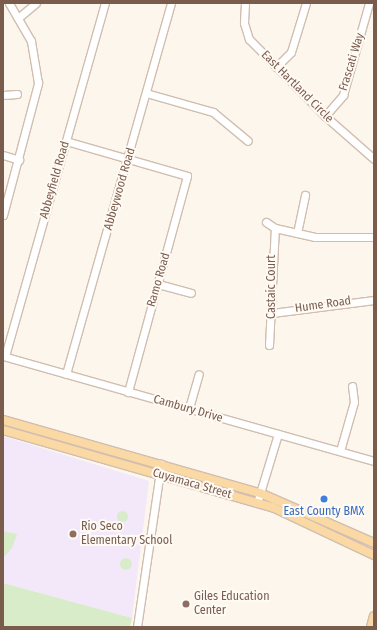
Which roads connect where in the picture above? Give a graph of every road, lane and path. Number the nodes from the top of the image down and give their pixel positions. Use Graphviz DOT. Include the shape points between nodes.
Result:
graph roads {
  1 [pos="9,3"];
  2 [pos="36,3"];
  3 [pos="105,3"];
  4 [pos="171,3"];
  5 [pos="245,3"];
  6 [pos="306,3"];
  7 [pos="369,3"];
  8 [pos="18,18"];
  9 [pos="276,67"];
  10 [pos="146,93"];
  11 [pos="3,94"];
  12 [pos="17,94"];
  13 [pos="325,116"];
  14 [pos="66,141"];
  15 [pos="248,141"];
  16 [pos="3,155"];
  17 [pos="129,158"];
  18 [pos="374,159"];
  19 [pos="19,160"];
  20 [pos="305,195"];
  21 [pos="3,215"];
  22 [pos="266,222"];
  23 [pos="274,228"];
  24 [pos="297,233"];
  25 [pos="374,237"];
  26 [pos="158,284"];
  27 [pos="191,293"];
  28 [pos="374,300"];
  29 [pos="272,313"];
  30 [pos="269,346"];
  31 [pos="4,356"];
  32 [pos="66,374"];
  33 [pos="199,374"];
  34 [pos="352,386"];
  35 [pos="128,392"];
  36 [pos="189,408"];
  37 [pos="3,420"];
  38 [pos="15,423"];
  39 [pos="3,430"];
  40 [pos="12,433"];
  41 [pos="278,434"];
  42 [pos="340,451"];
  43 [pos="374,461"];
  44 [pos="161,464"];
  45 [pos="158,474"];
  46 [pos="260,493"];
  47 [pos="258,502"];
  48 [pos="374,543"];
  49 [pos="374,555"];
  50 [pos="374,616"];
  51 [pos="137,627"];
  52 [pos="371,627"];
  1 -- 8 [label="street"];
  2 -- 8 [label="street"];
  3 -- 14 [label="street, Abbeyfield Road"];
  4 -- 10 [label="street, Abbeywood Road"];
  5 -- 9 [label="street, East Hartland Circle" via="243,18 247,34"];
  6 -- 9 [label="street" via="291,52"];
  7 -- 13 [label="street, Frascati Way" via="343,95"];
  8 -- 19 [label="street" via="31,41 39,75 36,99"];
  9 -- 13 [label="street, East Hartland Circle"];
  10 -- 15 [label="street" via="213,112"];
  10 -- 17 [label="street, Abbeywood Road"];
  11 -- 12 [label="street"];
  13 -- 18 [label="street, East Hartland Circle"];
  14 -- 17 [label="street"];
  14 -- 31 [label="street, Abbeyfield Road"];
  16 -- 19 [label="street"];
  17 -- 26 [label="street, Ramo Road" via="187,176 188,181"];
  17 -- 32 [label="street, Abbeywood Road"];
  19 -- 21 [label="street"];
  20 -- 24 [label="street"];
  22 -- 23 [label="street"];
  23 -- 24 [label="street"];
  23 -- 29 [label="street, Castaic Court" via="271,238"];
  24 -- 25 [label="street" via="331,239"];
  26 -- 27 [label="street"];
  26 -- 35 [label="street, Ramo Road"];
  28 -- 29 [label="street, Hume Road"];
  29 -- 30 [label="street, Castaic Court"];
  31 -- 32 [label="street, Cambury Drive"];
  32 -- 35 [label="street, Cambury Drive"];
  33 -- 36 [label="street"];
  34 -- 42 [label="street" via="354,402"];
  35 -- 36 [label="street, Cambury Drive"];
  36 -- 41 [label="street, Cambury Drive"];
  37 -- 38 [label="main road, Cuyamaca Street"];
  38 -- 40 [label="main road"];
  38 -- 44 [label="main road, Cuyamaca Street"];
  39 -- 40 [label="main road, Cuyamaca Street"];
  40 -- 45 [label="main road, Cuyamaca Street"];
  41 -- 42 [label="street, Cambury Drive"];
  41 -- 46 [label="street"];
  42 -- 43 [label="street, Cambury Drive"];
  44 -- 45 [label="street"];
  44 -- 46 [label="main road, Cuyamaca Street"];
  45 -- 47 [label="main road, Cuyamaca Street"];
  45 -- 51 [label="street"];
  46 -- 47 [label="street"];
  46 -- 48 [label="main road, Cuyamaca Street"];
  47 -- 49 [label="main road, Cuyamaca Street"];
  50 -- 52 [label="main road"];
}
